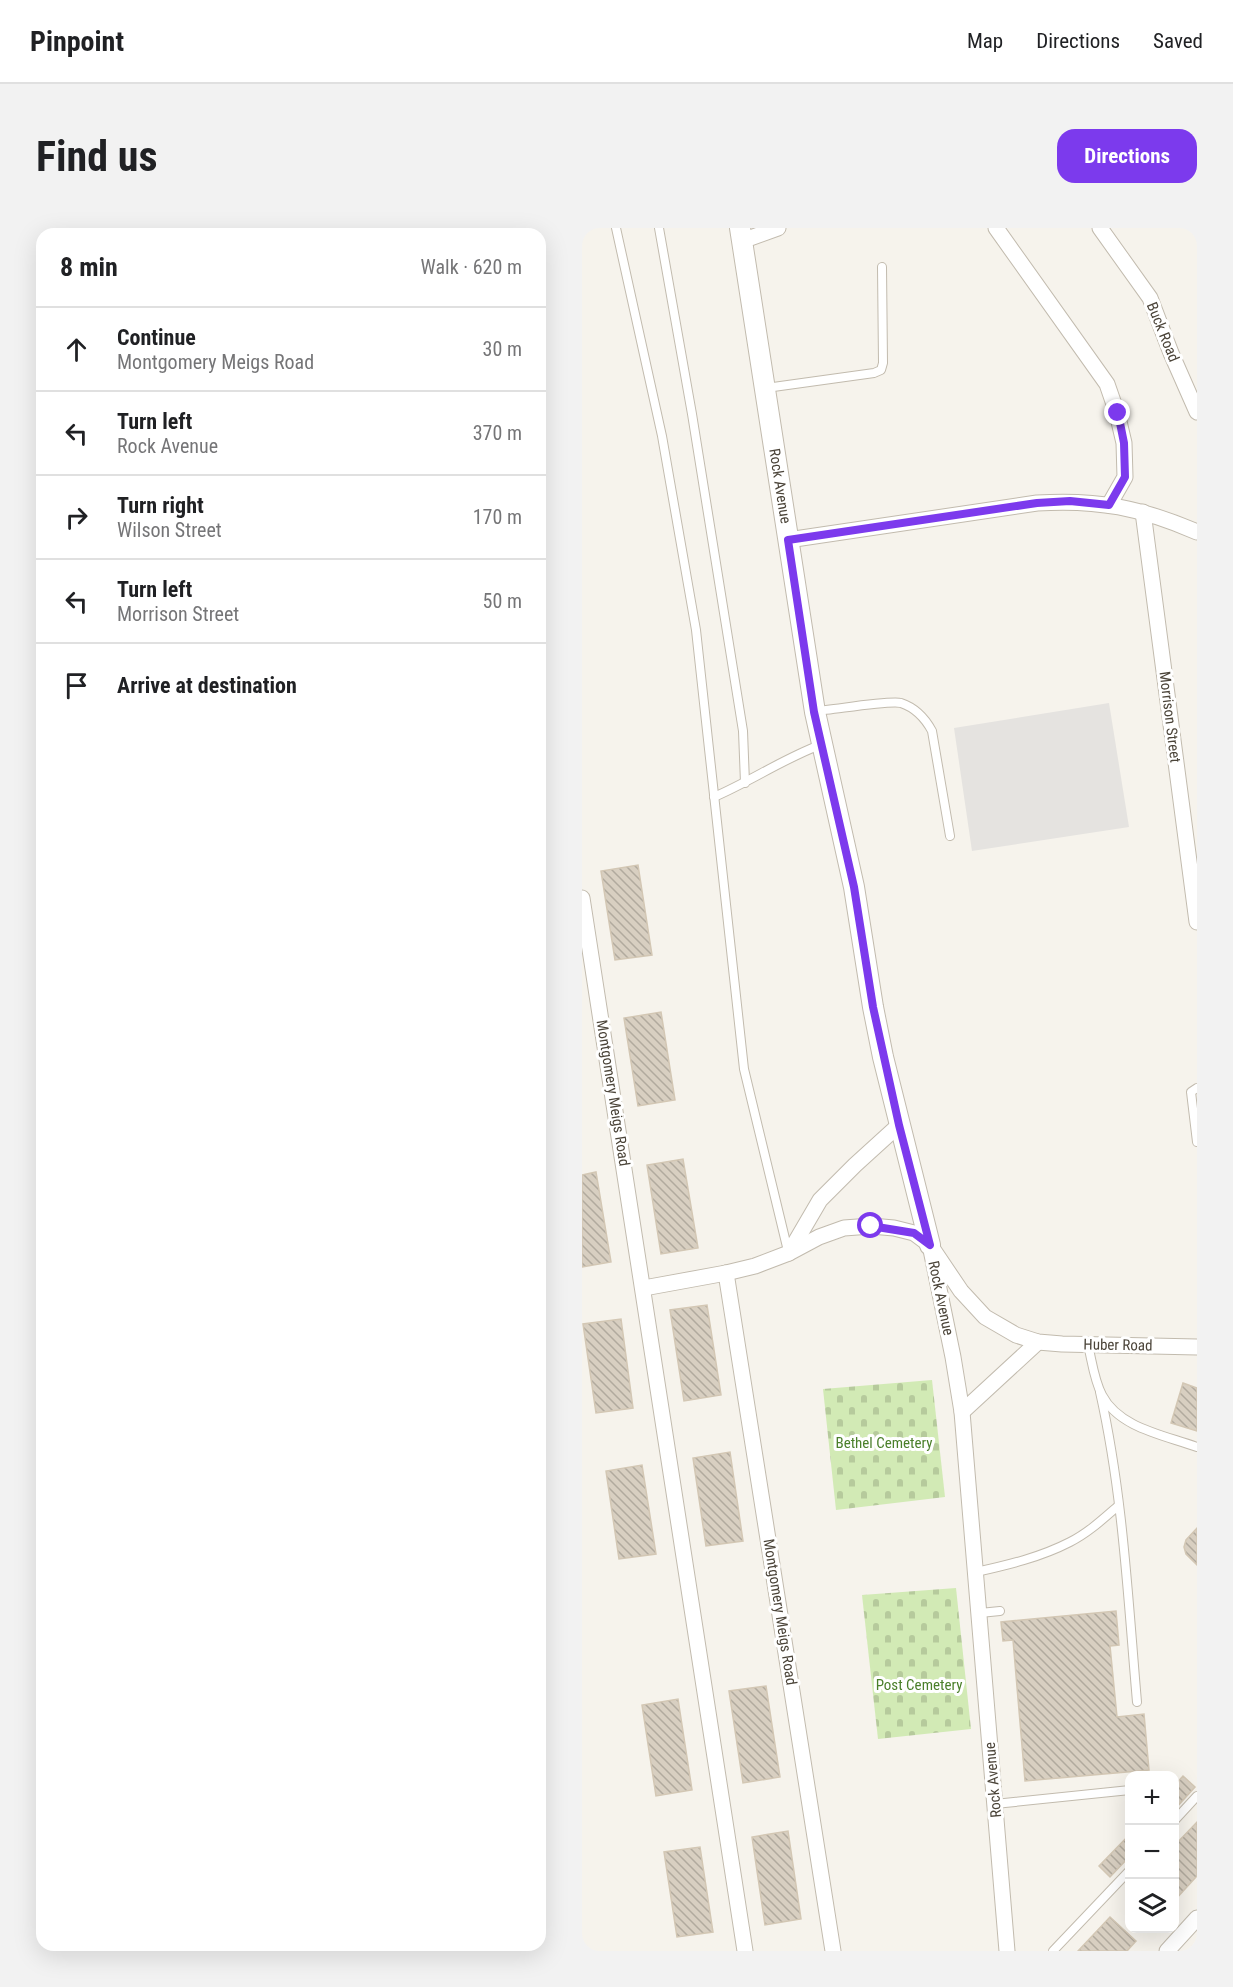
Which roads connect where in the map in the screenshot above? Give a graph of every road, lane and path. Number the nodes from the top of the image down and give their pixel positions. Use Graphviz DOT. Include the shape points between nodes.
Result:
graph roads {
  1 [pos="616,228"];
  2 [pos="659,228"];
  3 [pos="778,228"];
  4 [pos="996,228"];
  5 [pos="1100,228"];
  6 [pos="741,235"];
  7 [pos="882,267"];
  8 [pos="764,389"];
  9 [pos="1193,392"];
  10 [pos="1197,412"];
  11 [pos="1109,505"];
  12 [pos="1143,512"];
  13 [pos="1197,532"];
  14 [pos="788,540"];
  15 [pos="814,712"];
  16 [pos="822,745"];
  17 [pos="745,783"];
  18 [pos="714,797"];
  19 [pos="950,836"];
  20 [pos="582,898"];
  21 [pos="1197,922"];
  22 [pos="1197,1088"];
  23 [pos="899,1125"];
  24 [pos="1197,1142"];
  25 [pos="930,1245"];
  26 [pos="789,1253"];
  27 [pos="726,1273"];
  28 [pos="644,1288"];
  29 [pos="1038,1342"];
  30 [pos="1088,1345"];
  31 [pos="1197,1347"];
  32 [pos="1100,1392"];
  33 [pos="962,1412"];
  34 [pos="1197,1447"];
  35 [pos="1118,1506"];
  36 [pos="976,1572"];
  37 [pos="1000,1611"];
  38 [pos="980,1613"];
  39 [pos="1137,1702"];
  40 [pos="1125,1791"];
  41 [pos="1197,1796"];
  42 [pos="995,1804"];
  43 [pos="1179,1816"];
  44 [pos="1125,1875"];
  45 [pos="1197,1918"];
  46 [pos="745,1951"];
  47 [pos="833,1951"];
  48 [pos="1007,1951"];
  49 [pos="1053,1951"];
  50 [pos="1167,1951"];
  1 -- 18 [label="lane" via="662,436 690,595"];
  2 -- 17 [label="lane" via="743,731"];
  3 -- 6 [label="street"];
  4 -- 11 [label="street" via="1107,384 1124,443 1125,477"];
  5 -- 9 [label="street, Buck Road" via="1150,297"];
  6 -- 8 [label="street, Rock Avenue"];
  7 -- 8 [label="lane" via="881,370"];
  8 -- 14 [label="street, Rock Avenue"];
  9 -- 10 [label="street, Buck Road"];
  11 -- 12 [label="street"];
  11 -- 14 [label="street" via="1037,503"];
  12 -- 13 [label="street"];
  12 -- 21 [label="street, Morrison Street"];
  14 -- 15 [label="street, Rock Avenue"];
  15 -- 16 [label="street, Rock Avenue"];
  15 -- 19 [label="lane" via="899,702 925,718 932,731"];
  16 -- 17 [label="lane" via="793,755"];
  16 -- 23 [label="street, Rock Avenue" via="854,887 873,1007"];
  17 -- 18 [label="lane"];
  18 -- 26 [label="lane" via="744,1069"];
  20 -- 28 [label="street, Montgomery Meigs Road"];
  22 -- 24 [label="lane" via="1191,1092"];
  23 -- 25 [label="street, Rock Avenue"];
  23 -- 26 [label="street" via="820,1200"];
  25 -- 26 [label="street" via="914,1233 871,1226 844,1228"];
  25 -- 29 [label="street, Huber Road" via="985,1317 1016,1335"];
  25 -- 33 [label="street, Rock Avenue"];
  26 -- 27 [label="street"];
  27 -- 28 [label="street"];
  27 -- 47 [label="street, Montgomery Meigs Road"];
  28 -- 46 [label="street, Montgomery Meigs Road"];
  29 -- 30 [label="street, Huber Road"];
  29 -- 33 [label="street"];
  30 -- 31 [label="street, Huber Road"];
  30 -- 32 [label="lane"];
  32 -- 34 [label="lane" via="1107,1404 1134,1425"];
  32 -- 35 [label="lane"];
  33 -- 36 [label="street, Rock Avenue"];
  35 -- 36 [label="lane" via="1070,1542 1035,1557"];
  35 -- 39 [label="lane"];
  36 -- 38 [label="street, Rock Avenue"];
  37 -- 38 [label="lane"];
  38 -- 42 [label="street, Rock Avenue"];
  40 -- 42 [label="lane"];
  41 -- 43 [label="lane"];
  42 -- 48 [label="street, Rock Avenue"];
  44 -- 49 [label="lane"];
  45 -- 50 [label="street"];
}
